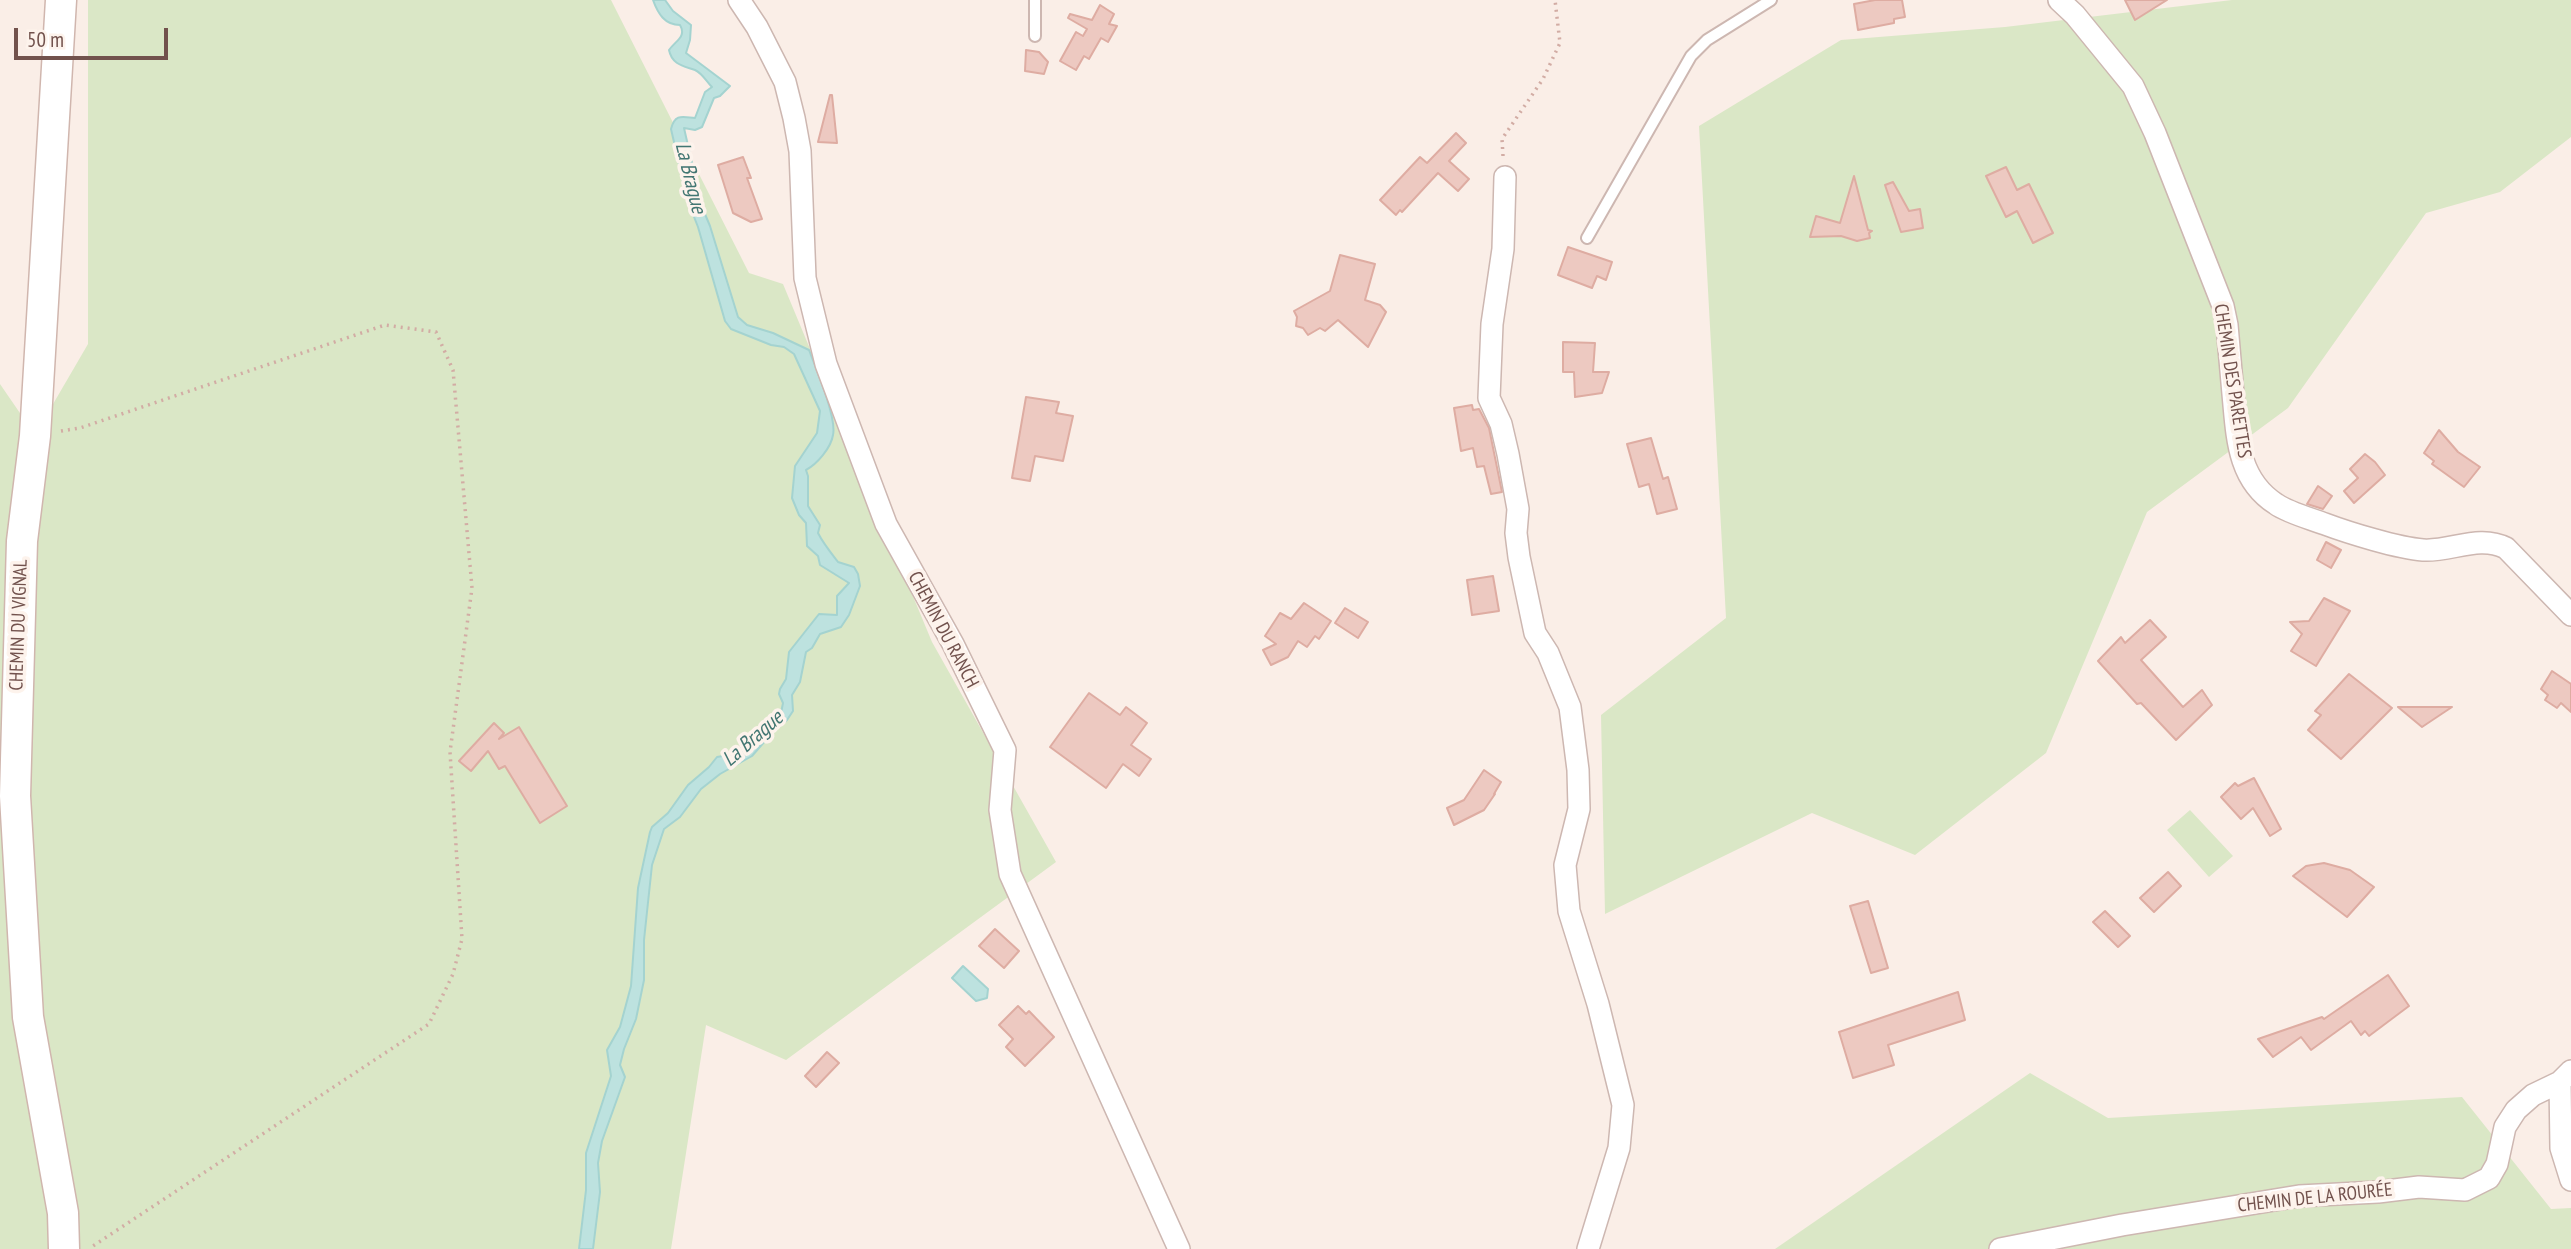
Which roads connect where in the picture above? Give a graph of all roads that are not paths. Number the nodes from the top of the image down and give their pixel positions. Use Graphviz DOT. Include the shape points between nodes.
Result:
graph roads {
  1 [pos="61,0"];
  2 [pos="739,0"];
  3 [pos="1035,0"];
  4 [pos="1771,0"];
  5 [pos="2059,0"];
  6 [pos="1035,36"];
  7 [pos="1505,177"];
  8 [pos="1587,238"];
  9 [pos="2571,615"];
  10 [pos="2565,1077"];
  11 [pos="2571,1180"];
  12 [pos="64,1249"];
  13 [pos="1179,1249"];
  14 [pos="1588,1249"];
  15 [pos="2000,1249"];
  1 -- 12 [label="street, CHEMIN DU VIGNAL" via="35,436 22,541 15,796 28,1017 63,1213"];
  2 -- 13 [label="street, CHEMIN DU RANCH" via="785,82 791,106 800,151 805,278 827,364 886,524 1005,750 1000,810 1010,874"];
  3 -- 6 [label="lane"];
  4 -- 8 [label="lane" via="1707,40 1691,56"];
  5 -- 9 [label="street, CHEMIN DES PARETTES" via="2133,86 2155,133 2223,306 2238,448 2261,492 2277,505 2342,530 2420,550 2496,543"];
  7 -- 14 [label="street" via="1489,398 1508,454 1518,509 1519,557 1535,633 1570,707 1579,809 1565,865 1569,911 1623,1105 1619,1148"];
  10 -- 11 [label="street" via="2561,1148"];
  10 -- 15 [label="street, CHEMIN DE LA ROURÉE" via="2516,1110 2505,1127 2489,1178 2465,1190 2419,1187 2299,1196"];
}
